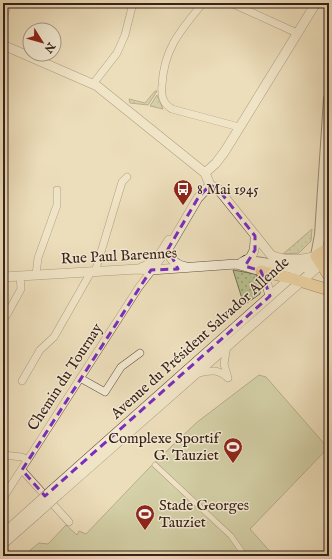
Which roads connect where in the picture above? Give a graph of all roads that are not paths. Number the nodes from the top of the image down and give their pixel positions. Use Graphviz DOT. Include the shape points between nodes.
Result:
graph roads {
  1 [pos="8,3"];
  2 [pos="133,3"];
  3 [pos="203,3"];
  4 [pos="231,3"];
  5 [pos="316,3"];
  6 [pos="3,18"];
  7 [pos="297,33"];
  8 [pos="3,45"];
  9 [pos="93,84"];
  10 [pos="329,99"];
  11 [pos="328,125"];
  12 [pos="239,127"];
  13 [pos="205,173"];
  14 [pos="127,177"];
  15 [pos="210,185"];
  16 [pos="57,190"];
  17 [pos="178,230"];
  18 [pos="255,236"];
  19 [pos="168,248"];
  20 [pos="329,248"];
  21 [pos="329,252"];
  22 [pos="322,260"];
  23 [pos="241,263"];
  24 [pos="186,267"];
  25 [pos="138,269"];
  26 [pos="301,269"];
  27 [pos="151,270"];
  28 [pos="261,271"];
  29 [pos="93,272"];
  30 [pos="36,275"];
  31 [pos="20,276"];
  32 [pos="329,276"];
  33 [pos="3,277"];
  34 [pos="295,280"];
  35 [pos="329,290"];
  36 [pos="270,296"];
  37 [pos="4,317"];
  38 [pos="227,346"];
  39 [pos="140,354"];
  40 [pos="197,373"];
  41 [pos="80,378"];
  42 [pos="22,381"];
  43 [pos="3,455"];
  44 [pos="27,460"];
  45 [pos="155,466"];
  46 [pos="22,470"];
  47 [pos="57,491"];
  48 [pos="3,498"];
  49 [pos="34,511"];
  50 [pos="69,522"];
  51 [pos="3,534"];
  52 [pos="3,544"];
  53 [pos="245,556"];
  1 -- 6 [label="street"];
  2 -- 9 [label="street" via="125,35 117,53"];
  3 -- 12 [label="street" via="179,33 168,52 162,75 162,98 172,109"];
  4 -- 7 [label="street"];
  5 -- 7 [label="street"];
  7 -- 12 [label="street"];
  8 -- 9 [label="street"];
  9 -- 13 [label="street"];
  10 -- 11 [label="main road"];
  11 -- 22 [label="main road" via="320,234"];
  12 -- 13 [label="street" via="219,160"];
  13 -- 15 [label="street"];
  14 -- 29 [label="street" via="122,182"];
  15 -- 17 [label="street" via="198,198"];
  15 -- 18 [label="street" via="218,189"];
  16 -- 30 [label="street" via="57,205 38,258"];
  17 -- 19 [label="street"];
  17 -- 25 [label="street" via="158,258 149,266"];
  18 -- 22 [label="street" via="274,257"];
  18 -- 23 [label="street" via="253,254"];
  19 -- 24 [label="street" via="176,264"];
  19 -- 27 [label="street, Chemin du Tournay" via="160,262"];
  20 -- 22 [label="main road, Avenue du Président Salvador Allende"];
  21 -- 22 [label="main road"];
  22 -- 26 [label="main road"];
  22 -- 32 [label="main road"];
  22 -- 34 [label="street, Avenue du Président Salvador Allende"];
  23 -- 24 [label="street, Rue Paul Barennes"];
  23 -- 26 [label="main road"];
  23 -- 28 [label="street, Rue Paul Barennes"];
  24 -- 27 [label="street, Rue Paul Barennes"];
  25 -- 27 [label="street, Rue Paul Barennes"];
  25 -- 29 [label="street, Rue Paul Barennes"];
  26 -- 34 [label="street, Avenue du Président Salvador Allende"];
  27 -- 41 [label="street, Chemin du Tournay"];
  28 -- 34 [label="main road"];
  28 -- 36 [label="street"];
  29 -- 30 [label="street, Rue Paul Barennes"];
  29 -- 42 [label="street" via="54,337 40,350"];
  30 -- 31 [label="street, Rue Paul Barennes"];
  31 -- 33 [label="street, Rue Paul Barennes"];
  31 -- 37 [label="street" via="21,289"];
  34 -- 35 [label="main road"];
  34 -- 36 [label="street, Avenue du Président Salvador Allende"];
  34 -- 38 [label="street, Avenue du Président Salvador Allende"];
  36 -- 47 [label="street, Avenue du Président Salvador Allende"];
  38 -- 40 [label="street, Avenue du Président Salvador Allende"];
  38 -- 40 [label="street" via="224,364 228,378 217,371"];
  39 -- 41 [label="street" via="121,367 105,392"];
  40 -- 47 [label="street, Avenue du Président Salvador Allende"];
  41 -- 44 [label="street, Chemin du Tournay"];
  43 -- 44 [label="street"];
  44 -- 46 [label="street, Chemin du Tournay"];
  45 -- 53 [label="street" via="231,536"];
  46 -- 48 [label="street, Chemin du Tournay"];
  46 -- 50 [label="street"];
  47 -- 49 [label="street, Avenue du Président Salvador Allende, bridge"];
  49 -- 51 [label="street, Avenue du Président Salvador Allende"];
  49 -- 52 [label="street, Avenue du Président Salvador Allende"];
}
